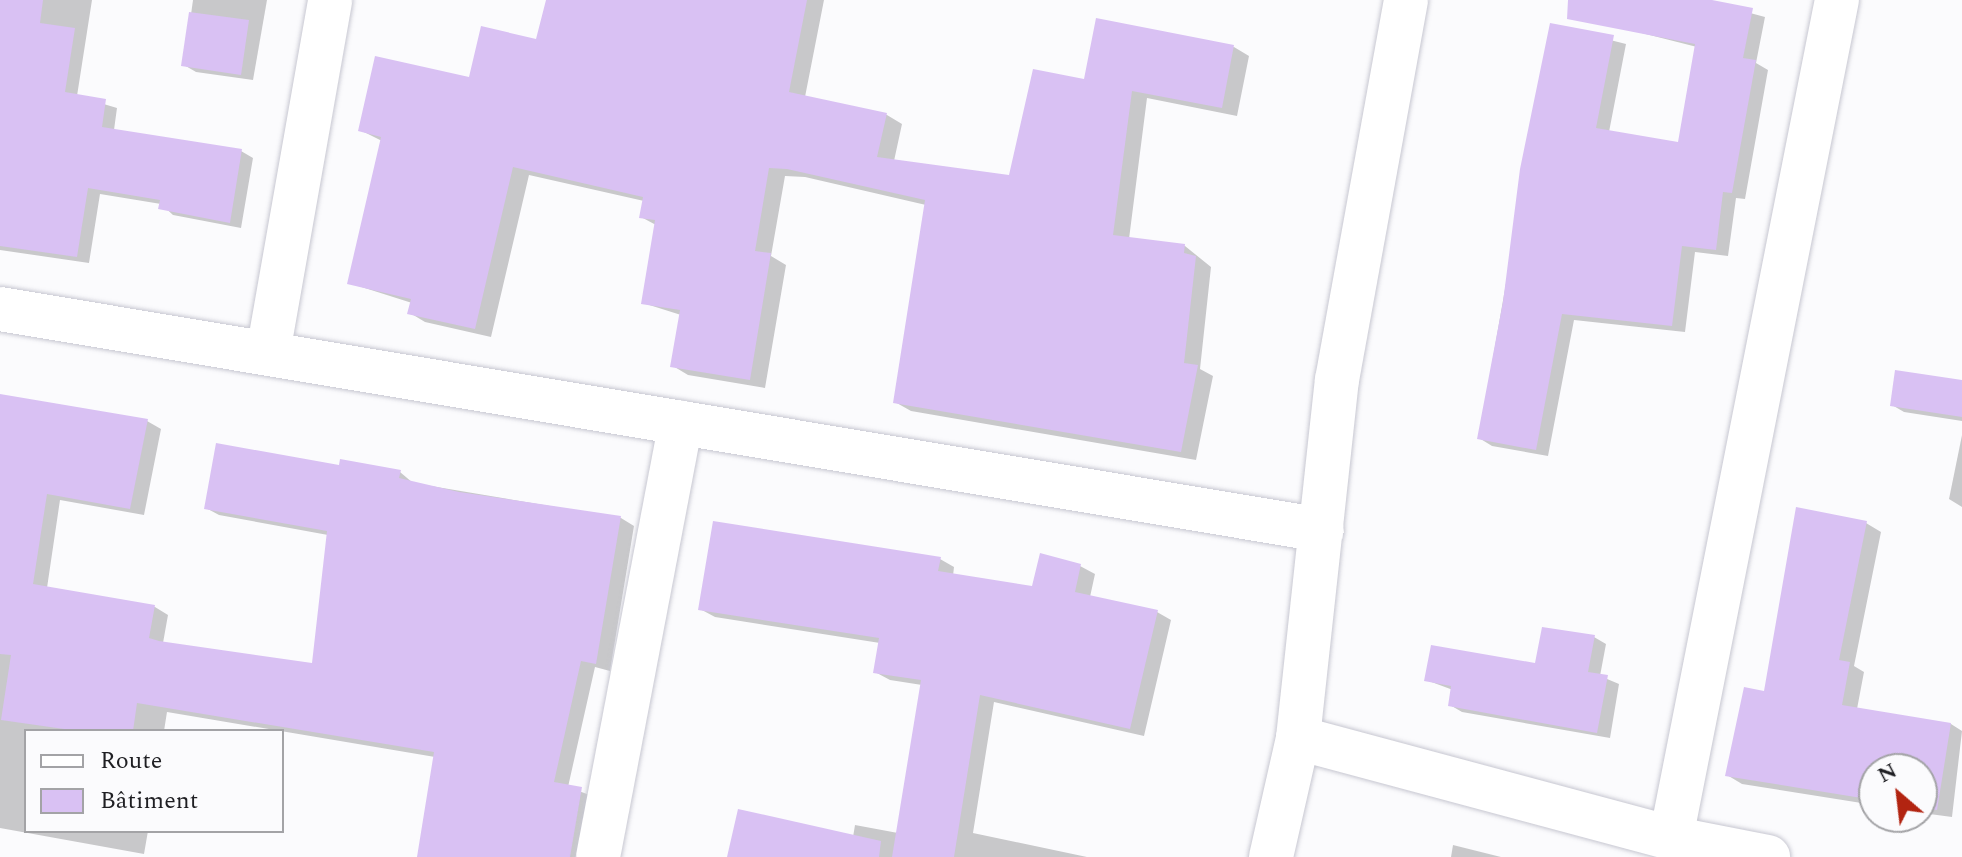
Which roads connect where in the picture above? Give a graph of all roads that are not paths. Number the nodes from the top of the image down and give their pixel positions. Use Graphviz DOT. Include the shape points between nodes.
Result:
graph roads {
  1 [pos="330,0"];
  2 [pos="1837,0"];
  3 [pos="1394,2"];
  4 [pos="0,309"];
  5 [pos="268,353"];
  6 [pos="681,423"];
  7 [pos="1322,530"];
  8 [pos="1298,738"];
  9 [pos="1671,838"];
  10 [pos="598,857"];
  11 [pos="1271,857"];
  12 [pos="1768,857"];
  1 -- 5 [label="street"];
  2 -- 9 [label="street"];
  3 -- 7 [label="street" via="1337,380"];
  4 -- 5 [label="street"];
  5 -- 6 [label="street"];
  6 -- 7 [label="street"];
  6 -- 10 [label="street"];
  7 -- 8 [label="street"];
  8 -- 9 [label="street"];
  8 -- 11 [label="street"];
  9 -- 12 [label="street"];
}
